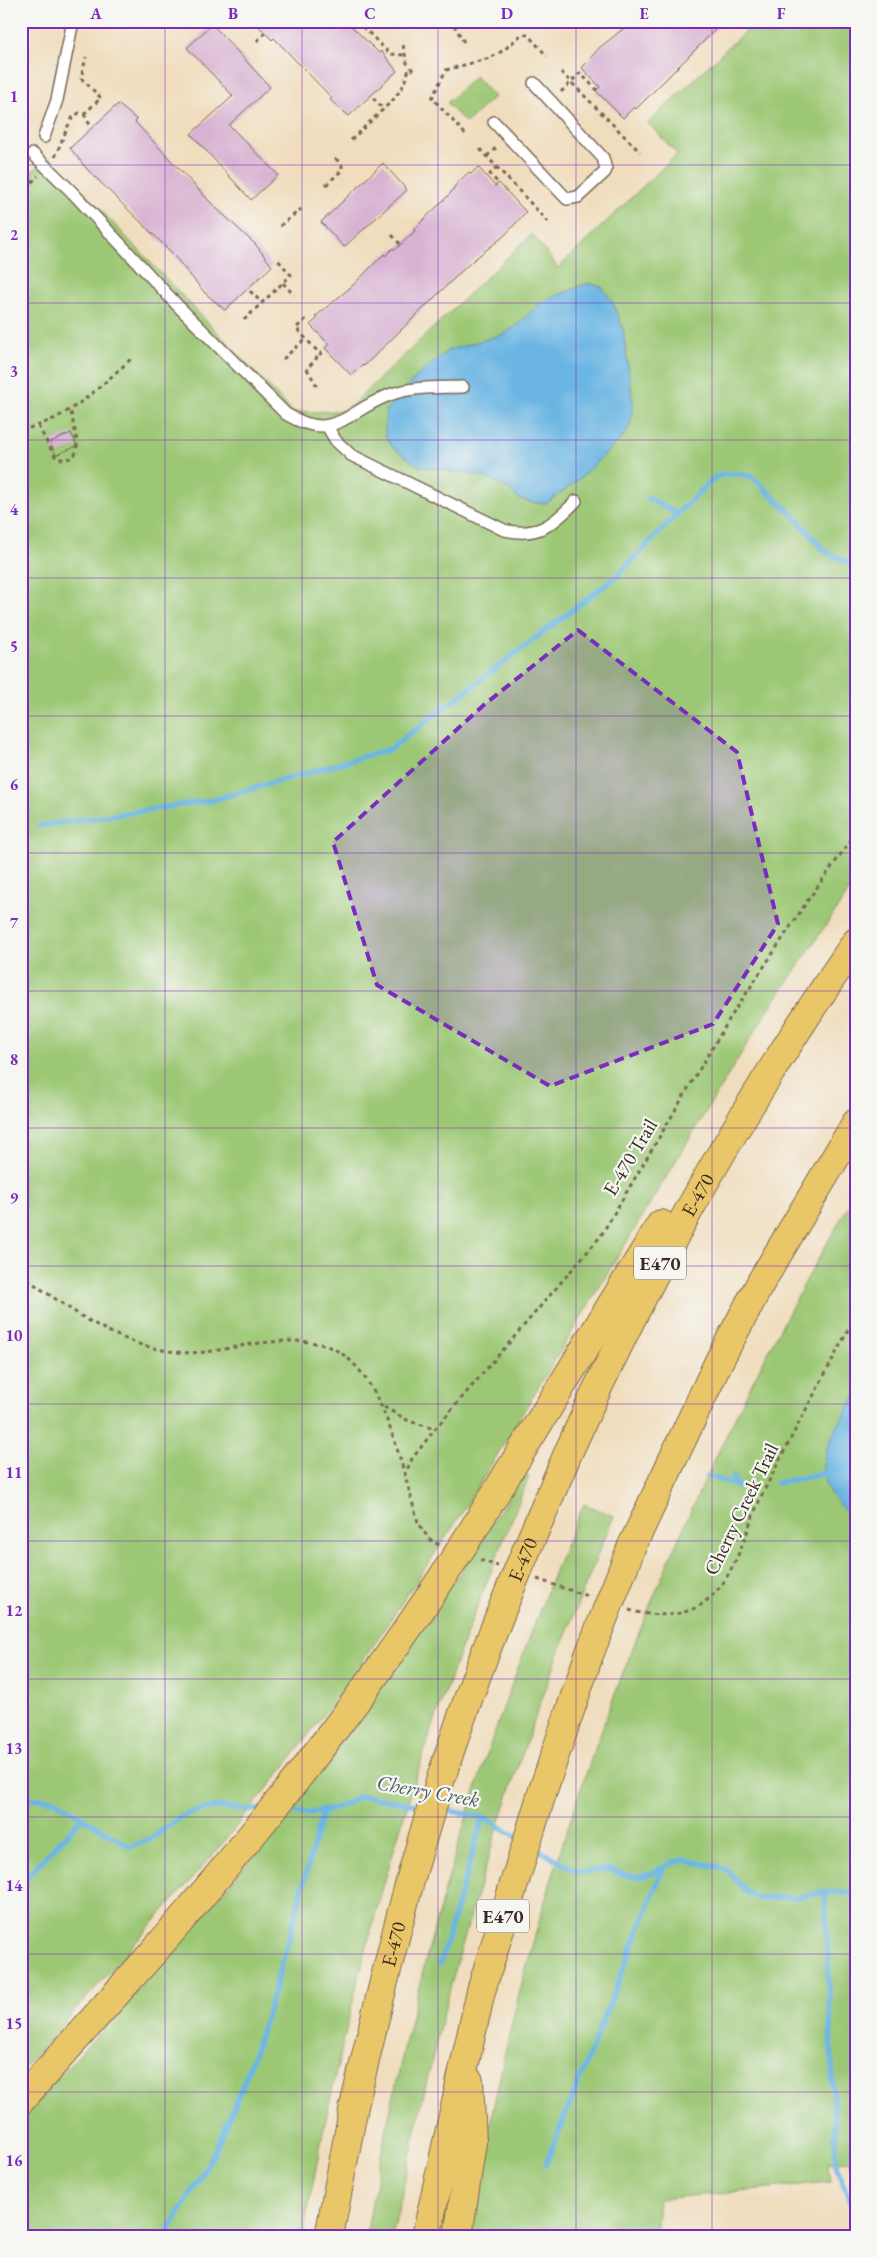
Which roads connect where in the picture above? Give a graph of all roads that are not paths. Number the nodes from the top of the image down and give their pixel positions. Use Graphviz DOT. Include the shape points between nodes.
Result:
graph roads {
  1 [pos="73,21"];
  2 [pos="534,83"];
  3 [pos="494,122"];
  4 [pos="44,137"];
  5 [pos="33,154"];
  6 [pos="463,387"];
  7 [pos="327,426"];
  8 [pos="576,501"];
  9 [pos="856,942"];
  10 [pos="801,1024"];
  11 [pos="856,1123"];
  12 [pos="468,2044"];
  13 [pos="21,2100"];
  14 [pos="329,2236"];
  15 [pos="426,2236"];
  16 [pos="458,2236"];
  1 -- 4 [label="lane" via="57,100"];
  2 -- 3 [label="lane" via="603,158 605,172 578,197 567,199"];
  5 -- 7 [label="lane" via="286,414 313,426"];
  6 -- 7 [label="lane" via="402,391 372,403 346,420"];
  7 -- 8 [label="lane" via="336,441 351,455 504,530 535,532 561,516"];
  9 -- 10 [label="highway, E-470 / E470"];
  10 -- 13 [label="highway, bridge" via="762,1058 492,1499 392,1651 335,1730 244,1846"];
  10 -- 14 [label="highway, E-470 / E470, bridge" via="661,1262 599,1386 492,1636 414,1867 354,2106"];
  11 -- 12 [label="highway, E470, bridge" via="761,1282 720,1359 632,1546 586,1663 522,1853"];
  12 -- 15 [label="highway, E470"];
  12 -- 16 [label="highway" via="472,2142"];
}
